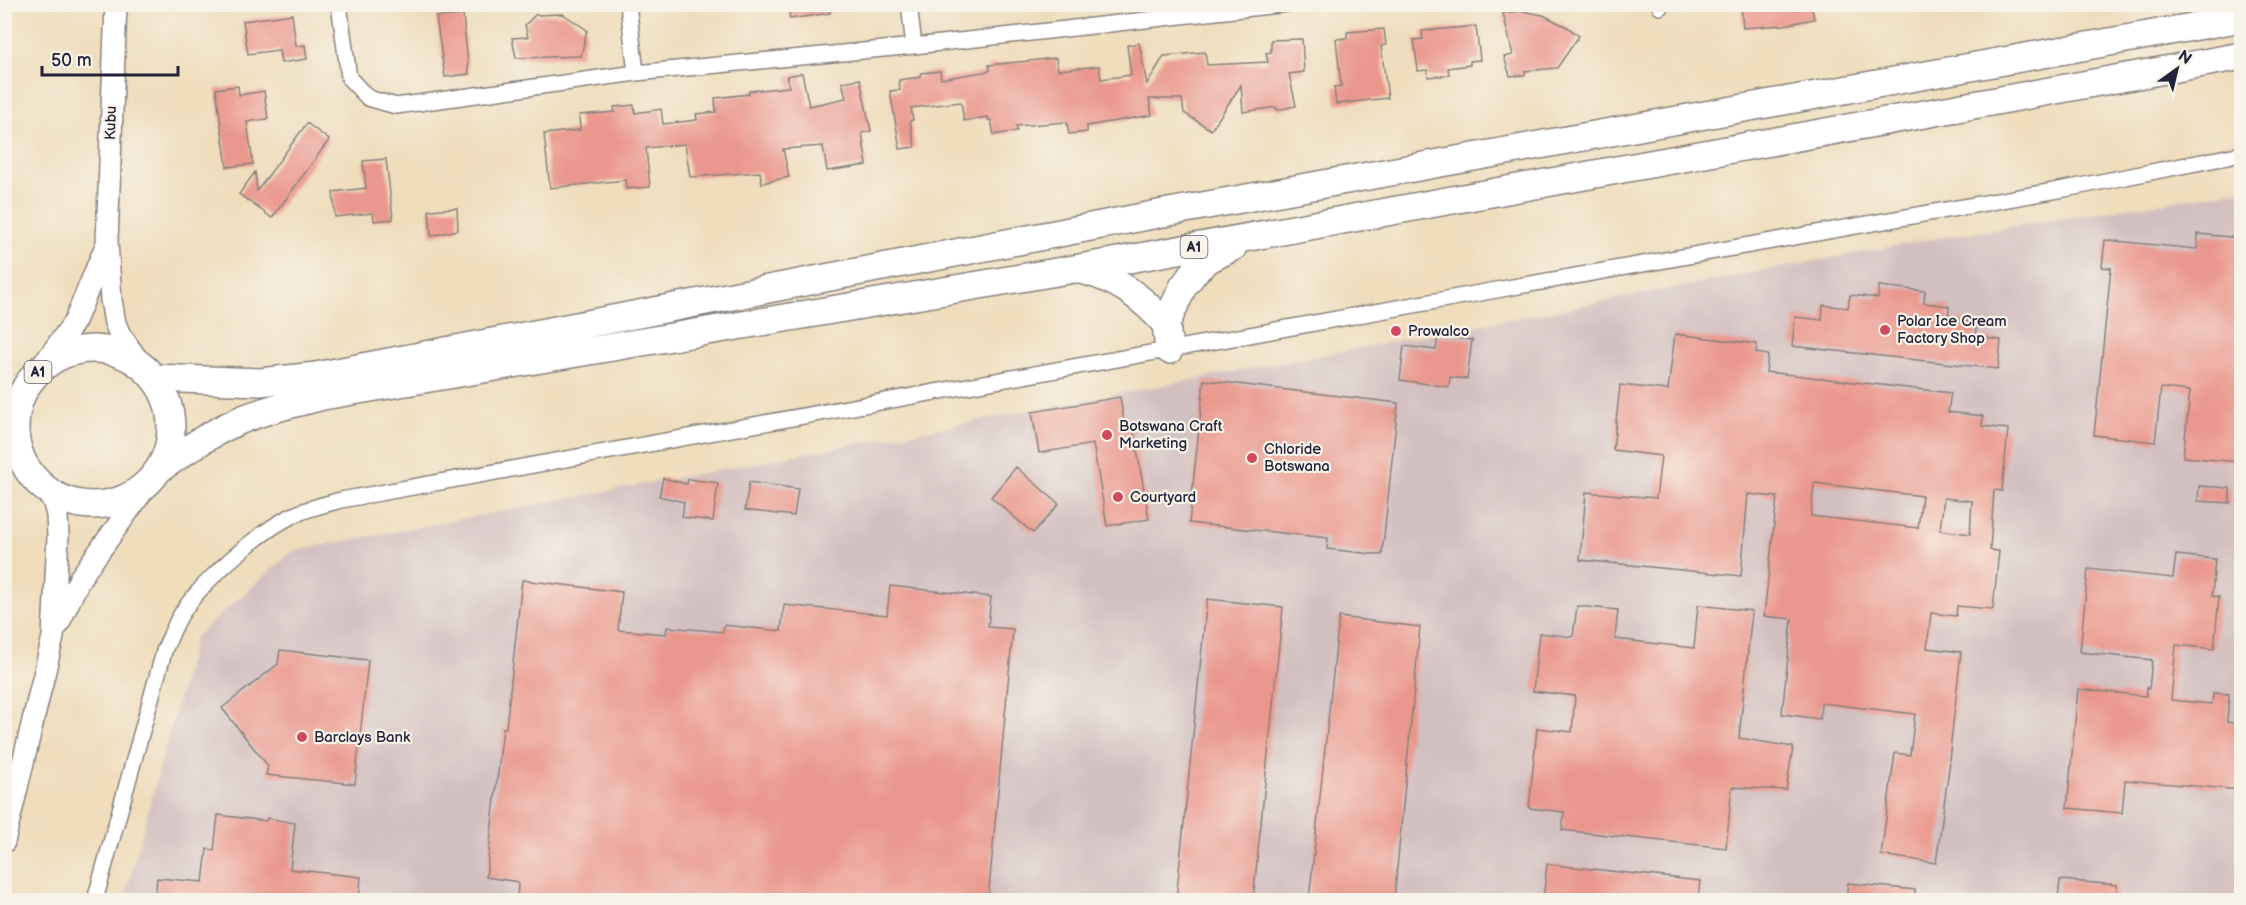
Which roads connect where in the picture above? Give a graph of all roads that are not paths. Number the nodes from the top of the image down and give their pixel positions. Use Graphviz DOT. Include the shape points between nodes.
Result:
graph roads {
  1 [pos="116,4"];
  2 [pos="339,4"];
  3 [pos="628,4"];
  4 [pos="909,4"];
  5 [pos="1288,4"];
  6 [pos="1200,10"];
  7 [pos="2241,18"];
  8 [pos="914,46"];
  9 [pos="2241,56"];
  10 [pos="636,73"];
  11 [pos="2241,154"];
  12 [pos="1280,232"];
  13 [pos="107,242"];
  14 [pos="1074,269"];
  15 [pos="1167,337"];
  16 [pos="148,372"];
  17 [pos="33,378"];
  18 [pos="4,403"];
  19 [pos="4,474"];
  20 [pos="154,475"];
  21 [pos="46,489"];
  22 [pos="53,637"];
  23 [pos="4,842"];
  24 [pos="95,900"];
  1 -- 13 [label="main road, Kubu"];
  2 -- 10 [label="street" via="349,78 368,98 396,106"];
  3 -- 10 [label="street"];
  4 -- 8 [label="street"];
  5 -- 6 [label="street"];
  6 -- 8 [label="street"];
  7 -- 16 [label="highway, A1" via="1170,212 316,376 260,382"];
  8 -- 10 [label="street"];
  9 -- 12 [label="highway, A1"];
  11 -- 15 [label="street" via="2070,188"];
  12 -- 14 [label="highway, A1"];
  12 -- 15 [label="highway" via="1231,247 1196,270 1184,287"];
  13 -- 16 [label="main road, Kubu" via="115,322"];
  13 -- 17 [label="main road, Kubu" via="75,321"];
  14 -- 15 [label="highway" via="1115,280 1147,303"];
  14 -- 20 [label="highway, A1" via="323,396 234,423 197,443"];
  15 -- 24 [label="street" via="341,500 284,520 246,548 198,593 180,617 165,648"];
  16 -- 17 [label="highway, A1" via="121,354 97,349 65,354"];
  16 -- 20 [label="highway" via="162,392 171,423 166,455"];
  17 -- 18 [label="highway, A1"];
  17 -- 21 [label="highway, A1" via="18,404 15,426 18,448 27,468"];
  19 -- 21 [label="highway, A1"];
  20 -- 21 [label="highway, A1" via="132,495 112,503 70,501"];
  20 -- 22 [label="main road" via="80,578"];
  21 -- 22 [label="main road" via="57,515 58,536"];
  22 -- 23 [label="main road"];
}
